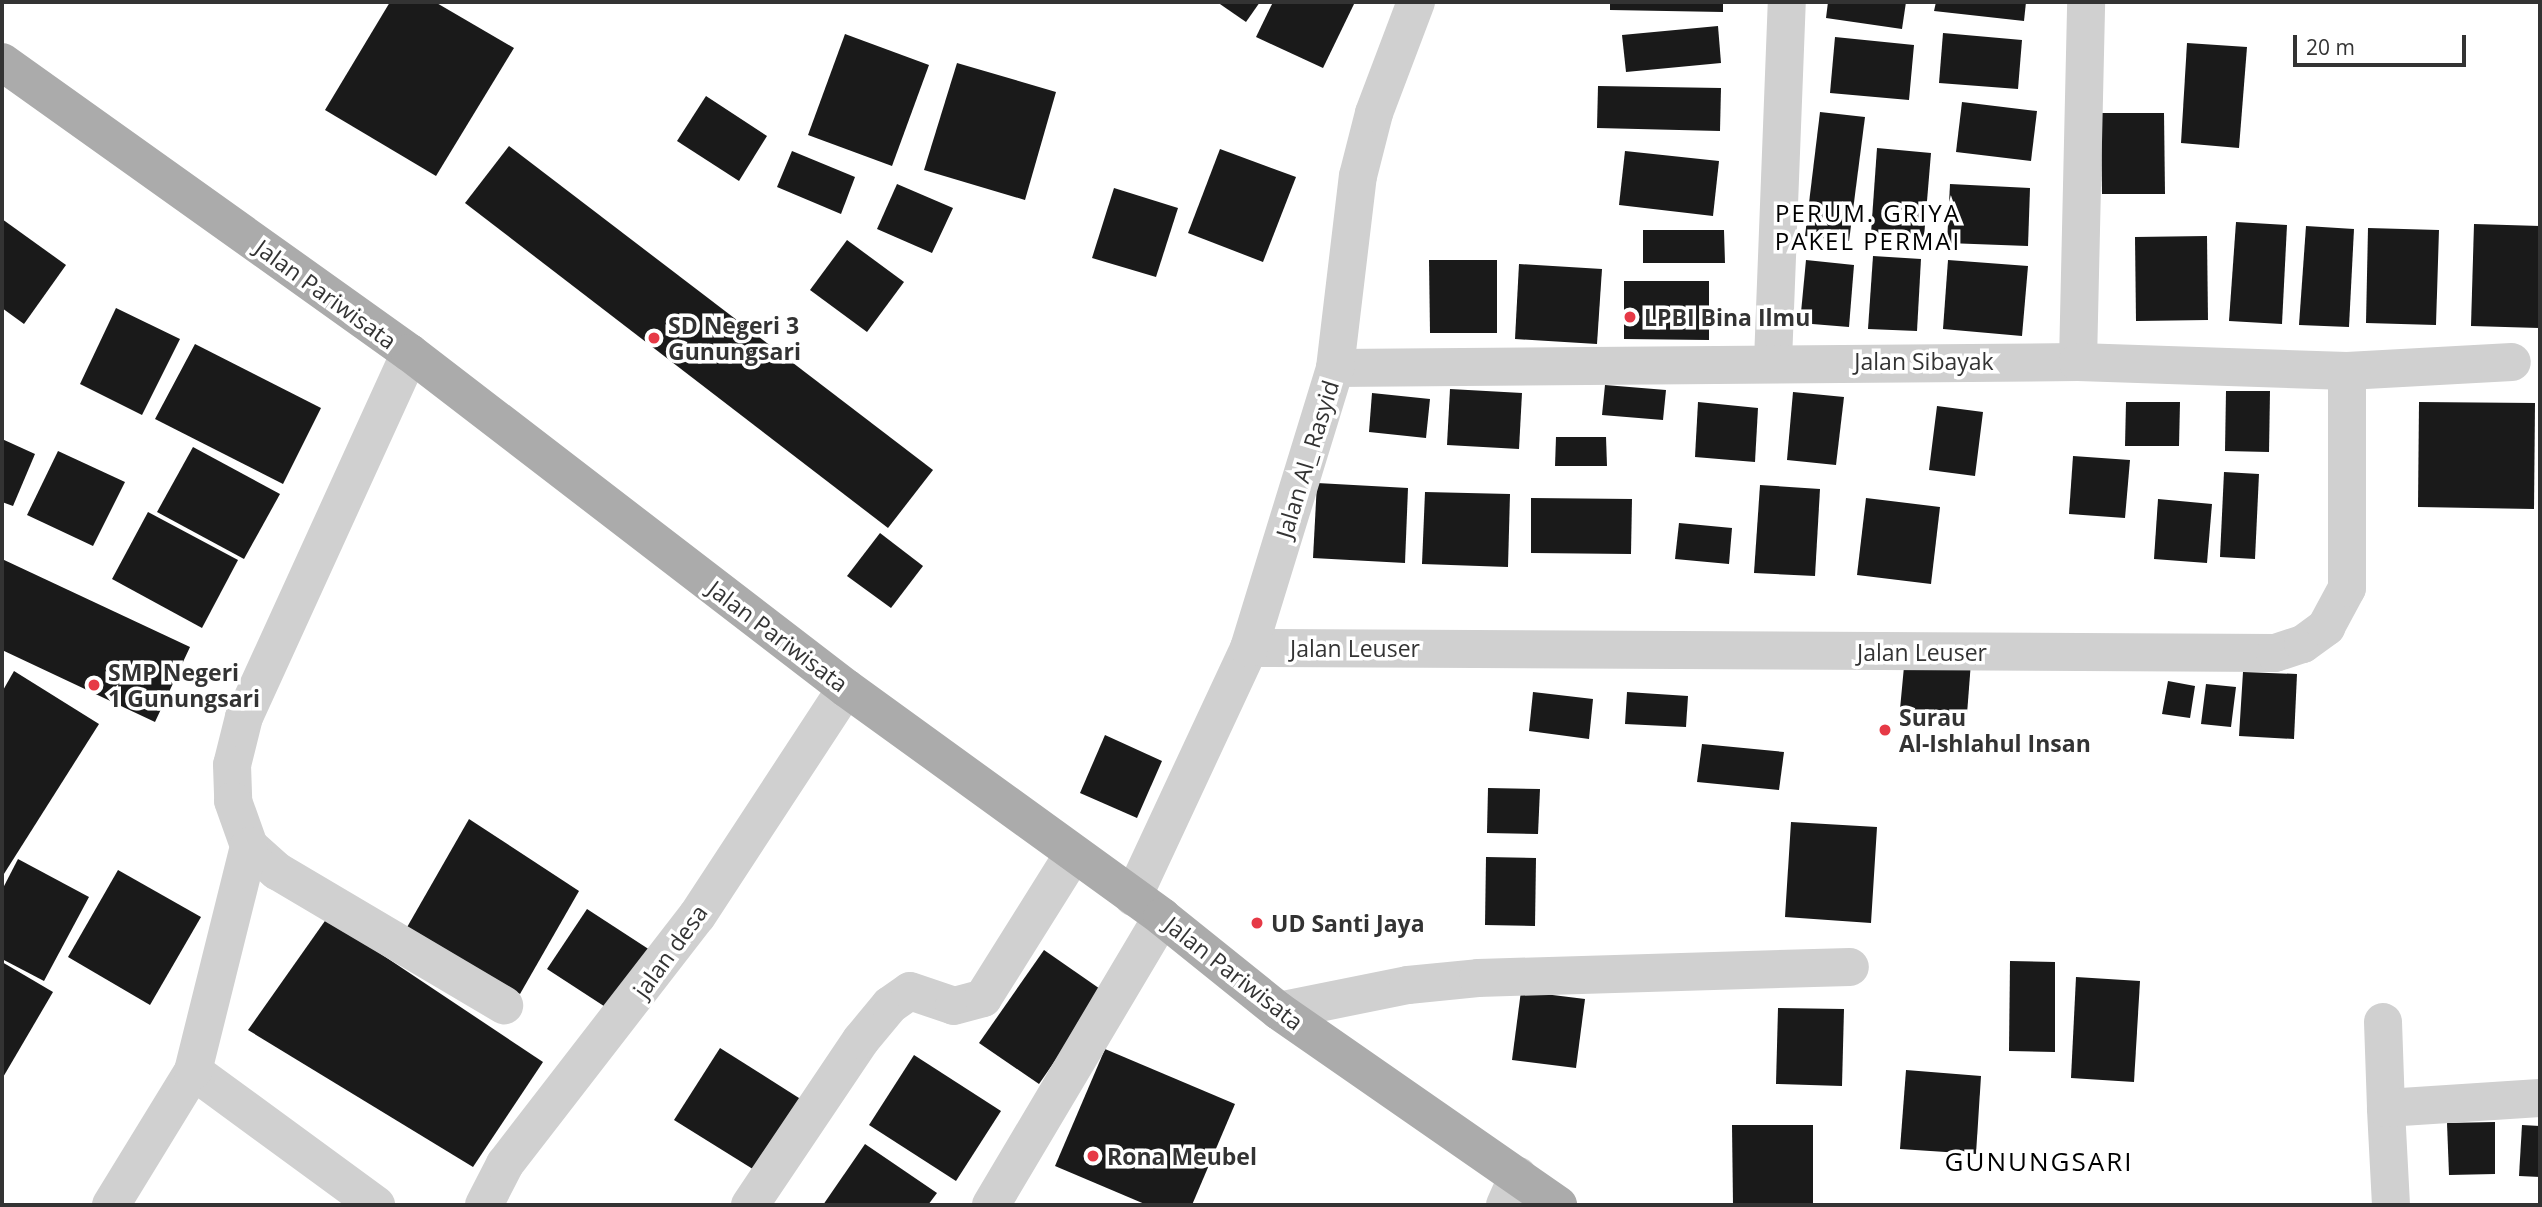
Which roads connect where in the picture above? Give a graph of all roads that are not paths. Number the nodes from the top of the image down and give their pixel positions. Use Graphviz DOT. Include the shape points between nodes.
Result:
graph roads {
  1 [pos="1416,2"];
  2 [pos="1787,2"];
  3 [pos="2086,2"];
  4 [pos="2,62"];
  5 [pos="410,354"];
  6 [pos="1773,361"];
  7 [pos="2078,362"];
  8 [pos="2512,362"];
  9 [pos="1335,368"];
  10 [pos="2347,371"];
  11 [pos="1250,648"];
  12 [pos="846,688"];
  13 [pos="249,846"];
  14 [pos="1072,856"];
  15 [pos="1148,907"];
  16 [pos="1850,967"];
  17 [pos="504,1005"];
  18 [pos="1279,1011"];
  19 [pos="2382,1022"];
  20 [pos="193,1071"];
  21 [pos="2540,1098"];
  22 [pos="2386,1108"];
  23 [pos="1512,1191"];
  24 [pos="111,1205"];
  25 [pos="376,1205"];
  26 [pos="484,1205"];
  27 [pos="750,1205"];
  28 [pos="991,1205"];
  29 [pos="1558,1205"];
  30 [pos="2390,1205"];
  1 -- 9 [label="street, Jalan Al_ Rasyid" via="1374,113 1359,176"];
  2 -- 6 [label="street"];
  3 -- 7 [label="street"];
  4 -- 5 [label="main road, Jalan Pariwisata"];
  5 -- 12 [label="main road, Jalan Pariwisata"];
  5 -- 13 [label="street" via="244,717 232,777 233,801"];
  6 -- 7 [label="street, Jalan Sibayak"];
  6 -- 9 [label="street, Jalan Sibayak"];
  7 -- 10 [label="street, Jalan Sibayak"];
  8 -- 10 [label="street, Jalan Sibayak"];
  9 -- 11 [label="street, Jalan Al_ Rasyid"];
  10 -- 11 [label="street, Jalan Leuser" via="2347,589 2326,626 2302,644 2275,653"];
  11 -- 15 [label="street, Jalan Al_ Rasyid"];
  12 -- 14 [label="main road, Jalan Pariwisata"];
  12 -- 26 [label="street, jalan desa" via="697,916 505,1164"];
  13 -- 17 [label="street" via="277,871"];
  13 -- 20 [label="street"];
  14 -- 15 [label="main road, Jalan Pariwisata"];
  14 -- 27 [label="street" via="983,998 954,1006 910,991 890,1005 861,1040"];
  15 -- 18 [label="main road, Jalan Pariwisata"];
  15 -- 28 [label="street, Jalan Al_ Rasyid"];
  16 -- 18 [label="street" via="1478,978 1408,985"];
  18 -- 23 [label="main road, Jalan Pariwisata"];
  19 -- 22 [label="street"];
  20 -- 24 [label="street"];
  20 -- 25 [label="street"];
  21 -- 22 [label="street"];
  22 -- 30 [label="street"];
  23 -- 29 [label="main road, Jalan Pariwisata"];
}
